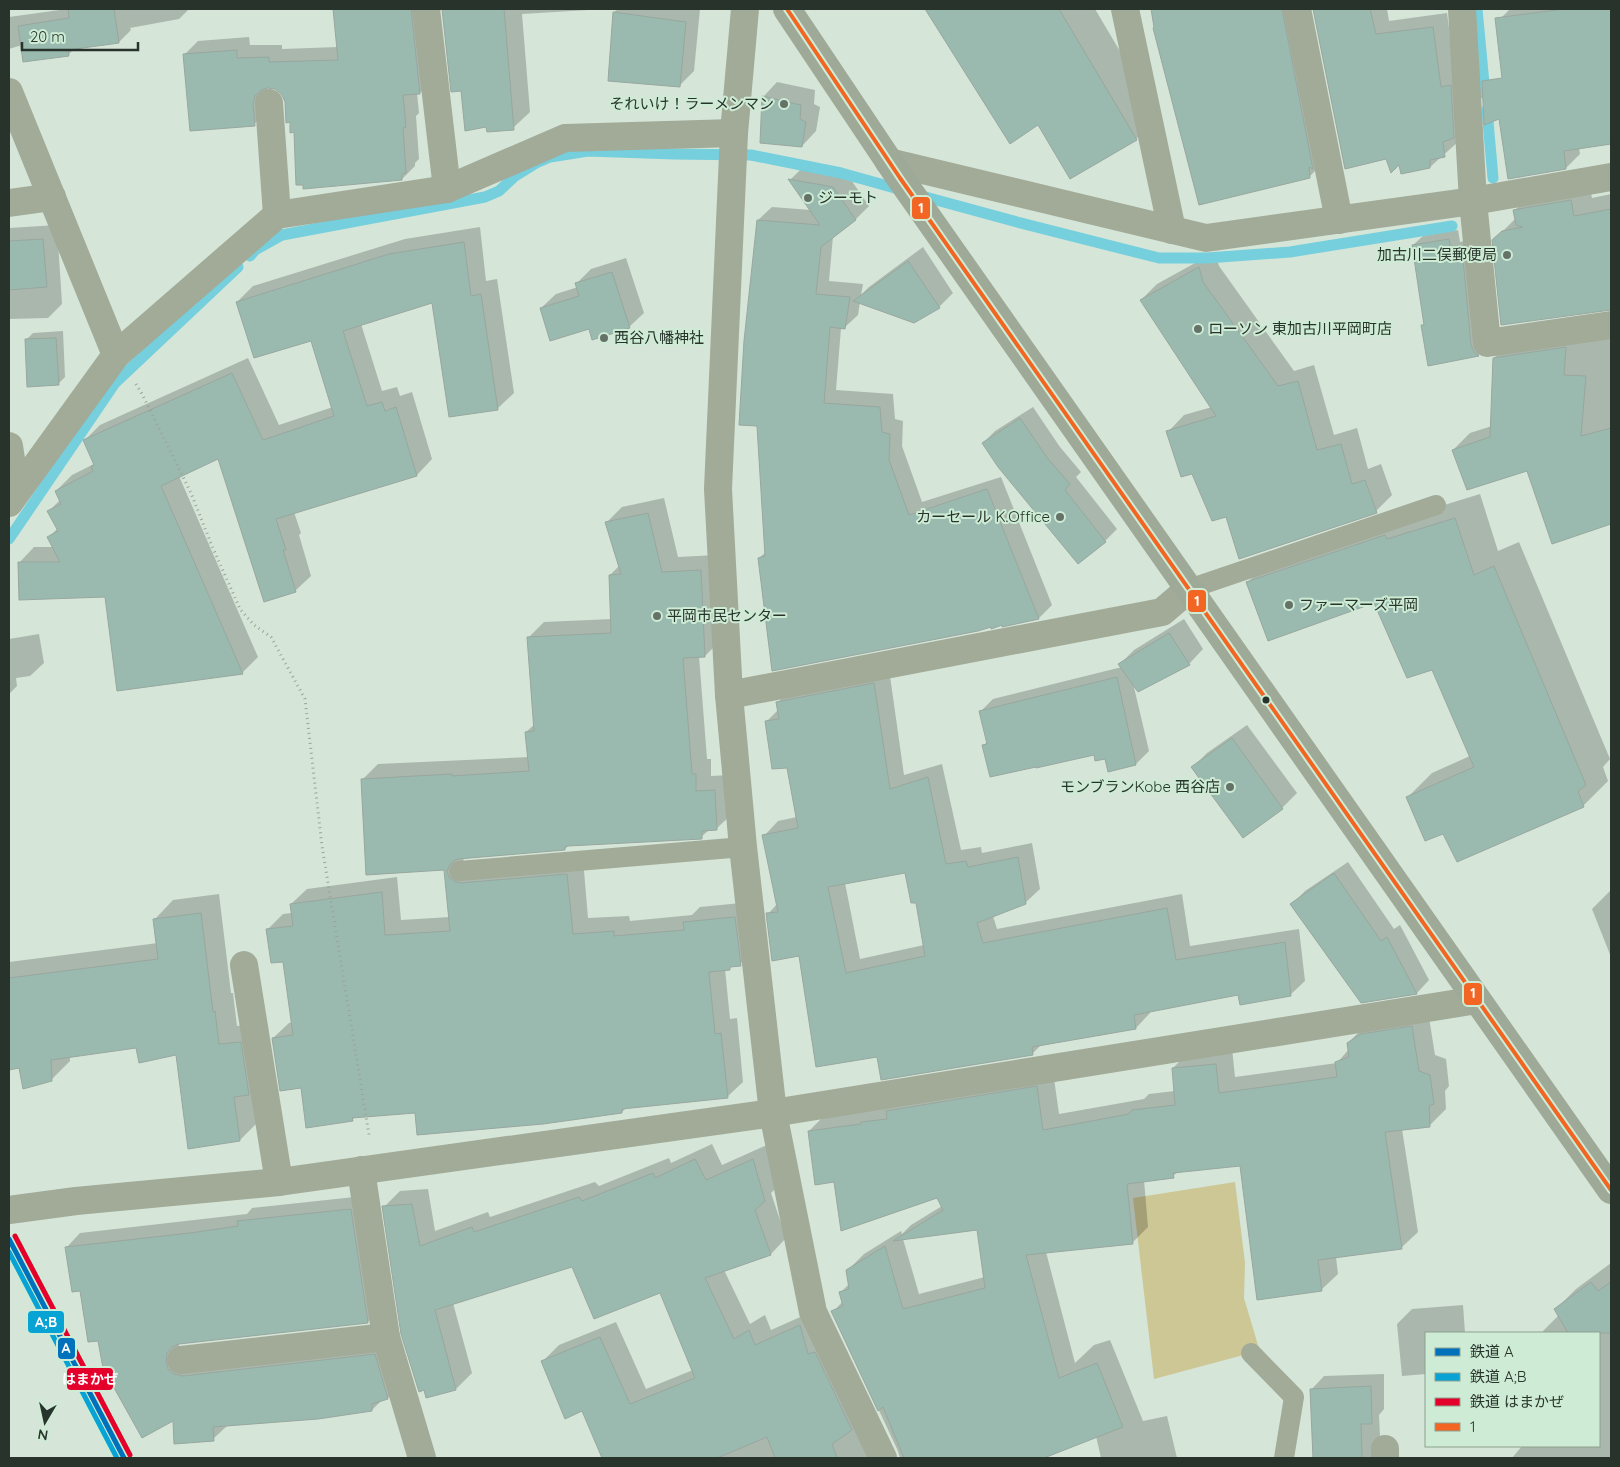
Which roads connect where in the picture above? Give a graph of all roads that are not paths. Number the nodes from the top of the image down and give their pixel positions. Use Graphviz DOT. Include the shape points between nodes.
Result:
graph roads {
  1 [pos="426,9"];
  2 [pos="745,9"];
  3 [pos="787,9"];
  4 [pos="1125,9"];
  5 [pos="1297,9"];
  6 [pos="1462,9"];
  7 [pos="9,92"];
  8 [pos="269,102"];
  9 [pos="733,136"];
  10 [pos="895,170"];
  11 [pos="1611,177"];
  12 [pos="447,189"];
  13 [pos="52,197"];
  14 [pos="1472,201"];
  15 [pos="9,204"];
  16 [pos="277,215"];
  17 [pos="1339,220"];
  18 [pos="1172,230"];
  19 [pos="1611,325"];
  20 [pos="116,355"];
  21 [pos="9,446"];
  22 [pos="12,498"];
  23 [pos="1436,505"];
  24 [pos="1189,590"];
  25 [pos="729,695"];
  26 [pos="743,847"];
  27 [pos="459,871"];
  28 [pos="244,965"];
  29 [pos="1477,1000"];
  30 [pos="773,1113"];
  31 [pos="368,1170"];
  32 [pos="279,1182"];
  33 [pos="1611,1190"];
  34 [pos="9,1210"];
  35 [pos="386,1337"];
  36 [pos="1251,1353"];
  37 [pos="181,1360"];
  38 [pos="422,1458"];
  39 [pos="883,1458"];
  40 [pos="1284,1458"];
  1 -- 12 [label="street"];
  2 -- 9 [label="street"];
  3 -- 10 [label="highway"];
  4 -- 18 [label="street"];
  5 -- 17 [label="street"];
  6 -- 14 [label="street"];
  7 -- 13 [label="street"];
  8 -- 16 [label="street"];
  9 -- 12 [label="street" via="565,138"];
  9 -- 25 [label="street" via="718,489"];
  10 -- 18 [label="street"];
  10 -- 24 [label="highway"];
  11 -- 14 [label="street"];
  12 -- 16 [label="street"];
  13 -- 15 [label="street"];
  13 -- 20 [label="street"];
  14 -- 17 [label="street"];
  14 -- 19 [label="street" via="1487,343"];
  16 -- 20 [label="street"];
  17 -- 18 [label="street" via="1206,238"];
  20 -- 22 [label="street"];
  21 -- 22 [label="street"];
  23 -- 24 [label="lane"];
  24 -- 25 [label="street" via="1162,612"];
  24 -- 29 [label="highway"];
  25 -- 26 [label="street"];
  26 -- 27 [label="lane"];
  26 -- 30 [label="street"];
  28 -- 32 [label="street"];
  29 -- 30 [label="street"];
  29 -- 33 [label="highway"];
  30 -- 31 [label="street"];
  30 -- 39 [label="street" via="814,1312"];
  31 -- 32 [label="street"];
  31 -- 35 [label="street"];
  32 -- 34 [label="street"];
  35 -- 37 [label="street"];
  35 -- 38 [label="street"];
  36 -- 40 [label="lane" via="1294,1397"];
}
